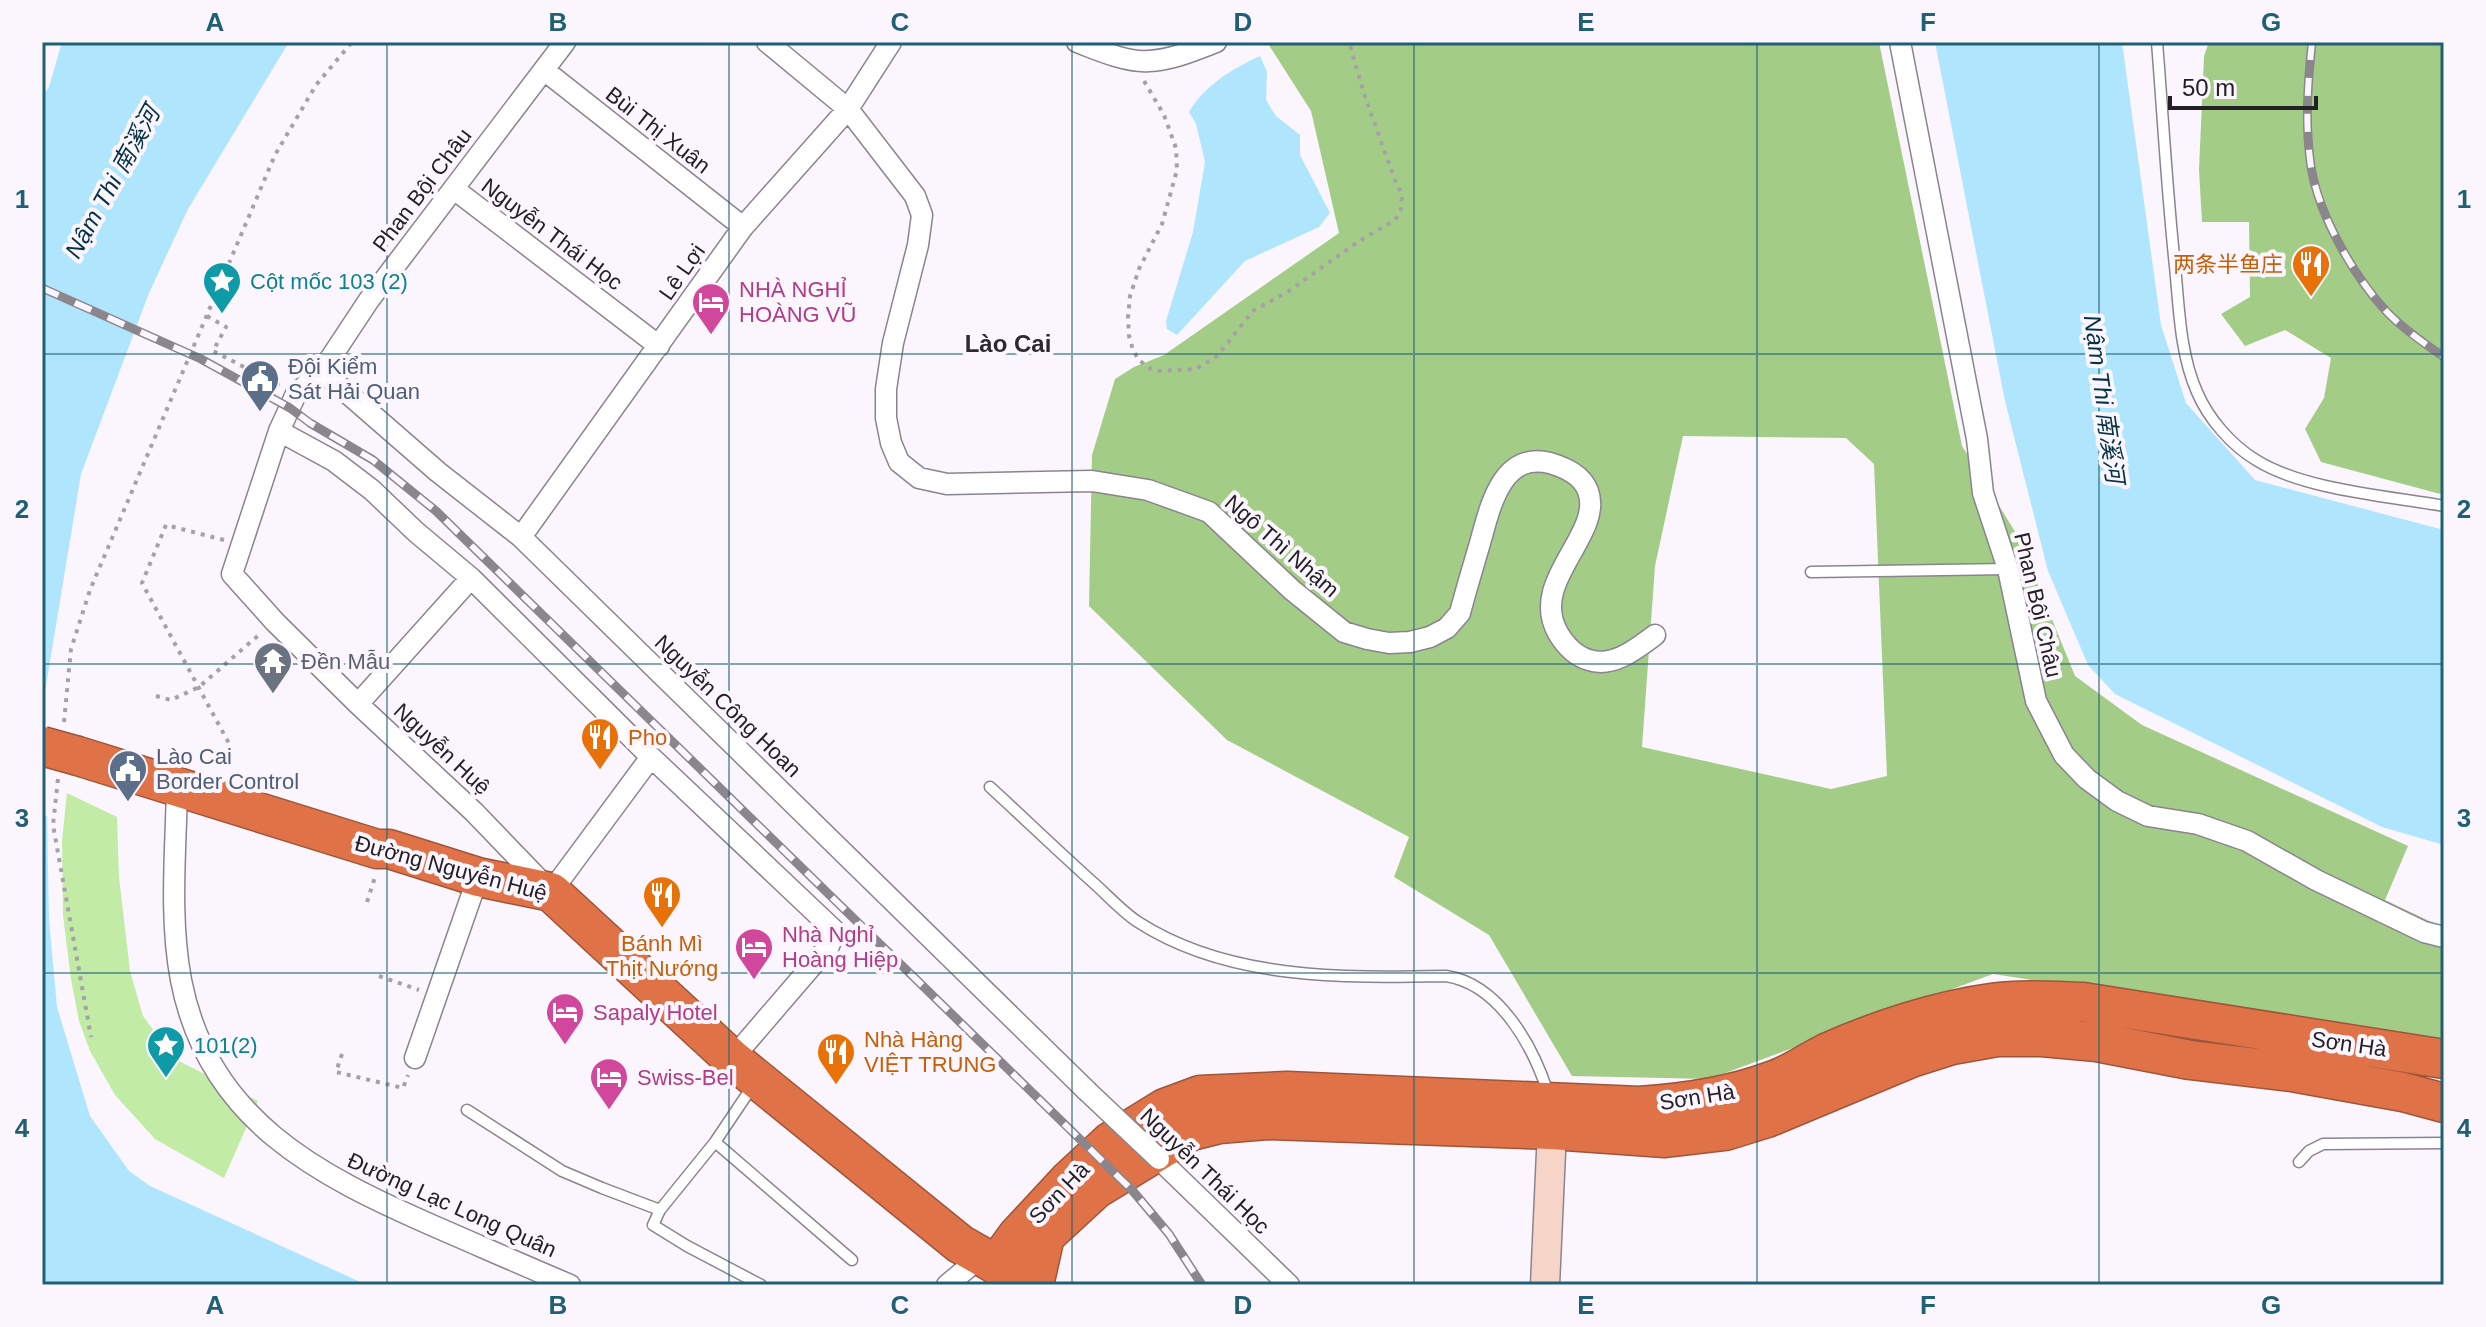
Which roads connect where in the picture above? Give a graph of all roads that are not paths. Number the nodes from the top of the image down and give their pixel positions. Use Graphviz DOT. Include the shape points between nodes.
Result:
graph roads {
  1 [pos="565,42"];
  2 [pos="767,42"];
  3 [pos="891,42"];
  4 [pos="1077,42"];
  5 [pos="1216,42"];
  6 [pos="1900,42"];
  7 [pos="2157,42"];
  8 [pos="544,70"];
  9 [pos="848,109"];
  10 [pos="454,189"];
  11 [pos="743,227"];
  12 [pos="659,346"];
  13 [pos="322,371"];
  14 [pos="279,431"];
  15 [pos="2444,506"];
  16 [pos="521,537"];
  17 [pos="2008,569"];
  18 [pos="1811,572"];
  19 [pos="471,578"];
  20 [pos="1655,635"];
  21 [pos="358,704"];
  22 [pos="61,748"];
  23 [pos="651,757"];
  24 [pos="177,786"];
  25 [pos="990,787"];
  26 [pos="478,877"];
  27 [pos="551,892"];
  28 [pos="2444,937"];
  29 [pos="415,1058"];
  30 [pos="2444,1059"];
  31 [pos="745,1069"];
  32 [pos="1087,1091"];
  33 [pos="2444,1103"];
  34 [pos="467,1110"];
  35 [pos="1551,1116"];
  36 [pos="715,1142"];
  37 [pos="2444,1143"];
  38 [pos="2299,1162"];
  39 [pos="660,1210"];
  40 [pos="852,1260"];
  41 [pos="989,1260"];
  42 [pos="570,1285"];
  43 [pos="761,1285"];
  44 [pos="947,1285"];
  45 [pos="1033,1285"];
  46 [pos="1289,1285"];
  47 [pos="1545,1285"];
  1 -- 8 [label="street, Phan Bội Châu"];
  2 -- 9 [label="street, Ngô Thì Nhậm"];
  3 -- 9 [label="street, Lê Lợi"];
  4 -- 5 [label="street" via="1148,62"];
  6 -- 17 [label="street, Phan Bội Châu" via="1983,493"];
  7 -- 15 [label="lane" via="2179,308 2191,378 2201,401 2235,444 2271,468 2308,481"];
  8 -- 10 [label="street, Phan Bội Châu"];
  8 -- 11 [label="street, Bùi Thị Xuân"];
  9 -- 11 [label="street, Lê Lợi"];
  9 -- 20 [label="street, Ngô Thì Nhậm" via="915,196 922,215 886,389 891,443 899,462 919,478 947,484 1092,481 1148,490 1209,512 1344,632 1389,643 1430,637 1447,628 1460,613 1494,493 1518,467 1548,462 1579,477 1590,505 1552,591 1550,609 1560,637 1569,649 1595,662 1629,654"];
  10 -- 12 [label="street, Nguyễn Thái Học"];
  10 -- 13 [label="street, Phan Bội Châu"];
  11 -- 12 [label="street, Lê Lợi"];
  12 -- 16 [label="street, Lê Lợi"];
  13 -- 14 [label="street, Phan Bội Châu" via="296,394"];
  13 -- 16 [label="street, Nguyễn Công Hoan"];
  14 -- 19 [label="street" via="334,461 372,490"];
  14 -- 21 [label="street, Nguyễn Huệ" via="232,574"];
  16 -- 32 [label="street, Nguyễn Công Hoan"];
  17 -- 18 [label="lane"];
  17 -- 28 [label="street, Phan Bội Châu" via="2036,701 2064,755 2087,779 2148,816 2198,824 2247,841 2316,880"];
  19 -- 21 [label="street"];
  19 -- 23 [label="street"];
  21 -- 27 [label="street, Nguyễn Huệ"];
  22 -- 24 [label="highway, Đường Nguyễn Huệ"];
  23 -- 27 [label="street"];
  23 -- 31 [label="street" via="835,931"];
  24 -- 26 [label="highway, Đường Nguyễn Huệ"];
  24 -- 42 [label="street, Đường Lạc Long Quân" via="175,941 182,983 193,1024 231,1092 277,1140 326,1175"];
  25 -- 35 [label="lane" via="1136,921 1174,942 1262,968 1446,976 1477,986 1498,1004 1540,1068"];
  26 -- 27 [label="highway, Đường Nguyễn Huệ"];
  26 -- 29 [label="street"];
  27 -- 31 [label="highway, Đường Nguyễn Huệ"];
  30 -- 35 [label="highway, Sơn Hà" via="2083,1002 2034,1000 1991,1003 1891,1029 1731,1094"];
  31 -- 36 [label="lane"];
  31 -- 41 [label="highway, Đường Nguyễn Huệ" via="960,1244"];
  32 -- 46 [label="street, Nguyễn Thái Học, bridge"];
  33 -- 35 [label="highway, Sơn Hà" via="2292,1072 2097,1042 1997,1037 1911,1058 1725,1131 1665,1138"];
  34 -- 39 [label="lane" via="562,1171"];
  35 -- 41 [label="highway, Sơn Hà" via="1458,1099 1287,1091 1200,1095 1165,1108 1110,1142"];
  35 -- 45 [label="highway, Sơn Hà" via="1267,1120 1191,1131 1096,1189 1045,1236"];
  35 -- 47 [label="street"];
  36 -- 39 [label="lane"];
  36 -- 40 [label="lane"];
  37 -- 38 [label="lane" via="2323,1144"];
  39 -- 43 [label="lane" via="653,1225"];
  41 -- 44 [label="street"];
  41 -- 45 [label="highway, Đường Nguyễn Huệ"];
}
